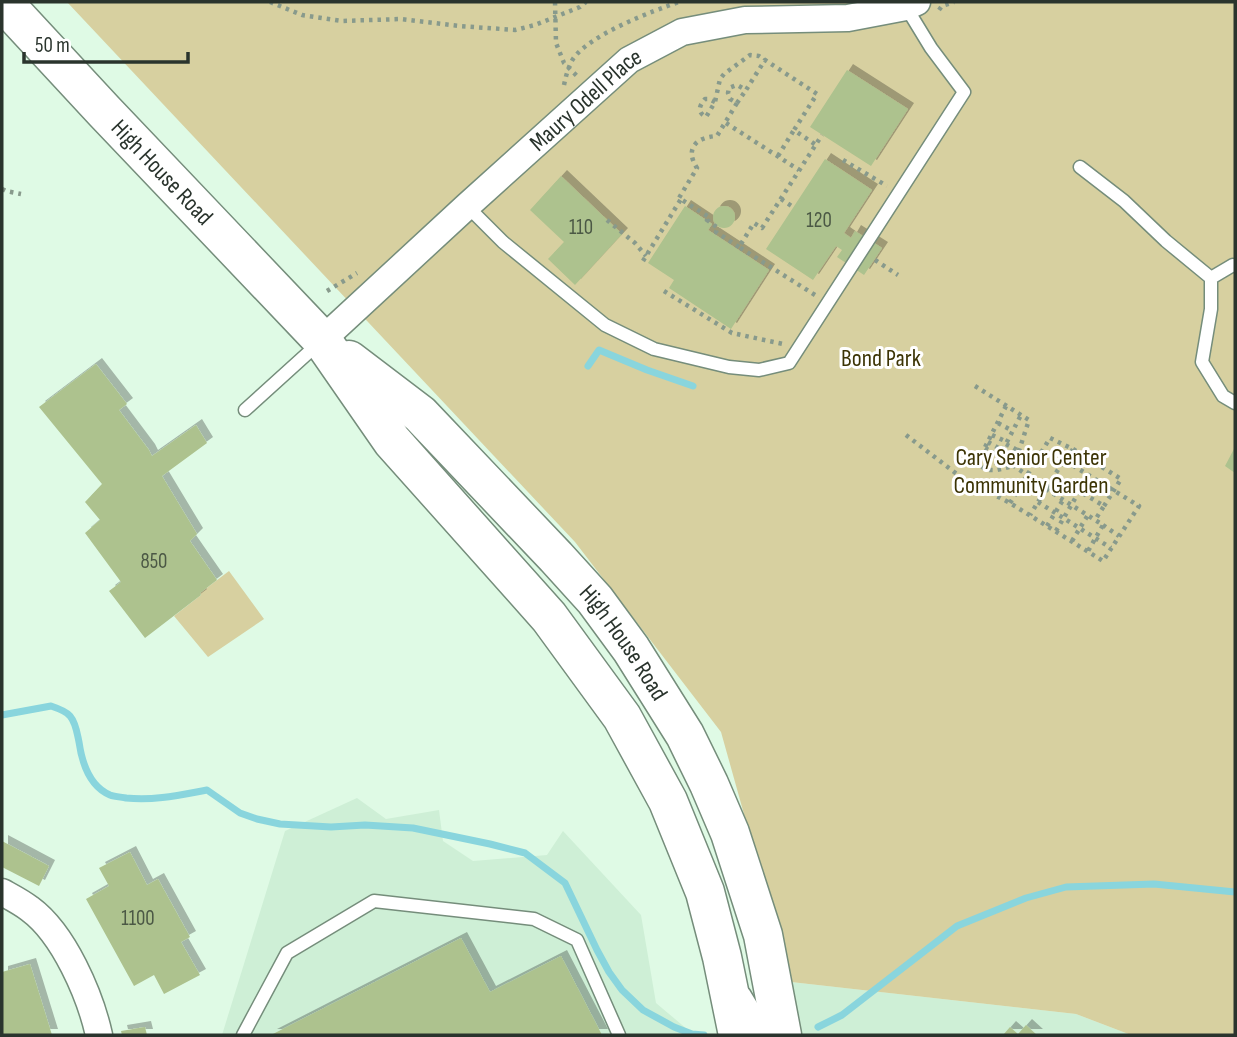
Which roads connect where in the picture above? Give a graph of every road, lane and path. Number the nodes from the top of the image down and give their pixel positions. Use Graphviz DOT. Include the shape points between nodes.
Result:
graph roads {
  1 [pos="3,2"];
  2 [pos="270,2"];
  3 [pos="555,2"];
  4 [pos="586,2"];
  5 [pos="911,5"];
  6 [pos="555,16"];
  7 [pos="765,60"];
  8 [pos="746,90"];
  9 [pos="591,93"];
  10 [pos="715,102"];
  11 [pos="737,103"];
  12 [pos="726,122"];
  13 [pos="794,130"];
  14 [pos="822,135"];
  15 [pos="816,145"];
  16 [pos="778,156"];
  17 [pos="843,160"];
  18 [pos="1080,167"];
  19 [pos="799,170"];
  20 [pos="894,176"];
  21 [pos="887,186"];
  22 [pos="2,189"];
  23 [pos="21,194"];
  24 [pos="881,195"];
  25 [pos="681,199"];
  26 [pos="781,199"];
  27 [pos="467,206"];
  28 [pos="793,207"];
  29 [pos="607,220"];
  30 [pos="739,247"];
  31 [pos="875,260"];
  32 [pos="1235,266"];
  33 [pos="898,275"];
  34 [pos="1211,278"];
  35 [pos="821,286"];
  36 [pos="664,291"];
  37 [pos="815,295"];
  38 [pos="807,301"];
  39 [pos="322,340"];
  40 [pos="788,345"];
  41 [pos="975,386"];
  42 [pos="1235,403"];
  43 [pos="1006,407"];
  44 [pos="245,410"];
  45 [pos="1021,415"];
  46 [pos="998,423"];
  47 [pos="1013,431"];
  48 [pos="906,435"];
  49 [pos="991,435"];
  50 [pos="988,442"];
  51 [pos="1006,443"];
  52 [pos="984,448"];
  53 [pos="1073,449"];
  54 [pos="1018,451"];
  55 [pos="981,455"];
  56 [pos="1000,455"];
  57 [pos="1066,461"];
  58 [pos="1014,466"];
  59 [pos="1027,475"];
  60 [pos="1089,475"];
  61 [pos="1054,476"];
  62 [pos="1046,489"];
  63 [pos="1079,491"];
  64 [pos="1114,491"];
  65 [pos="1063,500"];
  66 [pos="1038,502"];
  67 [pos="1010,503"];
  68 [pos="1071,505"];
  69 [pos="1104,506"];
  70 [pos="1055,514"];
  71 [pos="1030,515"];
  72 [pos="1088,515"];
  73 [pos="1063,519"];
  74 [pos="1096,520"];
  75 [pos="1103,525"];
  76 [pos="1048,526"];
  77 [pos="1080,529"];
  78 [pos="1056,531"];
  79 [pos="1119,536"];
  80 [pos="1095,538"];
  81 [pos="1072,541"];
  82 [pos="1111,548"];
  83 [pos="1088,551"];
  84 [pos="2,892"];
  85 [pos="722,957"];
  86 [pos="99,1035"];
  87 [pos="243,1035"];
  88 [pos="619,1035"];
  89 [pos="738,1035"];
  90 [pos="760,1035"];
  91 [pos="782,1035"];
  1 -- 39 [label="main road, High House Road"];
  2 -- 6 [label="path" via="302,15 342,21 401,19 515,30"];
  3 -- 6 [label="path"];
  4 -- 6 [label="path"];
  5 -- 9 [label="street, Maury Odell Place" via="848,18 745,20 682,32 629,60"];
  5 -- 27 [label="lane" via="931,48 964,92 789,363 759,370 729,367 654,349 594,318"];
  6 -- 9 [label="path" via="556,43 564,63"];
  7 -- 8 [label="path"];
  7 -- 10 [label="path" via="750,55 732,67 720,79"];
  7 -- 13 [label="path" via="817,93"];
  8 -- 11 [label="path"];
  8 -- 11 [label="path" via="737,85 729,88 730,99"];
  9 -- 27 [label="street, Maury Odell Place"];
  11 -- 12 [label="path"];
  12 -- 16 [label="path"];
  12 -- 25 [label="path" via="717,136 706,136 692,149 697,168"];
  13 -- 15 [label="path"];
  13 -- 16 [label="path"];
  14 -- 15 [label="path"];
  15 -- 19 [label="path"];
  16 -- 19 [label="path"];
  17 -- 21 [label="path"];
  18 -- 34 [label="lane"];
  19 -- 26 [label="path"];
  20 -- 21 [label="path"];
  21 -- 24 [label="path"];
  22 -- 23 [label="path"];
  25 -- 29 [label="path" via="644,258 635,243"];
  25 -- 30 [label="path" via="709,217 718,228 716,232"];
  26 -- 28 [label="path"];
  26 -- 30 [label="path" via="762,228 754,223"];
  27 -- 39 [label="street, Maury Odell Place"];
  30 -- 37 [label="path"];
  31 -- 33 [label="path"];
  32 -- 34 [label="lane"];
  34 -- 42 [label="lane" via="1202,362 1223,396"];
  35 -- 37 [label="path"];
  36 -- 40 [label="path" via="732,333"];
  37 -- 38 [label="path"];
  39 -- 44 [label="lane"];
  39 -- 85 [label="main road, High House Road" via="392,441 550,617 622,717 668,801 705,892"];
  39 -- 91 [label="main road, High House Road" via="419,414 595,600 631,649 685,734 730,833 763,935"];
  41 -- 43 [label="path"];
  43 -- 45 [label="path"];
  43 -- 46 [label="path"];
  45 -- 47 [label="path"];
  45 -- 54 [label="path" via="1029,421"];
  46 -- 47 [label="path"];
  46 -- 49 [label="path"];
  47 -- 51 [label="path"];
  48 -- 67 [label="path" via="962,478"];
  49 -- 50 [label="path"];
  49 -- 51 [label="path"];
  50 -- 52 [label="path"];
  50 -- 56 [label="path"];
  51 -- 54 [label="path"];
  51 -- 56 [label="path"];
  52 -- 55 [label="path"];
  52 -- 56 [label="path"];
  53 -- 57 [label="path"];
  53 -- 59 [label="path" via="1050,438"];
  53 -- 64 [label="path" via="1121,479"];
  54 -- 58 [label="path"];
  55 -- 56 [label="path" via="996,463"];
  55 -- 58 [label="path" via="979,465 986,470"];
  56 -- 58 [label="path"];
  57 -- 60 [label="path"];
  57 -- 61 [label="path"];
  58 -- 59 [label="path"];
  59 -- 67 [label="path"];
  60 -- 63 [label="path"];
  60 -- 64 [label="path"];
  61 -- 62 [label="path"];
  61 -- 63 [label="path"];
  62 -- 65 [label="path"];
  62 -- 66 [label="path"];
  63 -- 68 [label="path"];
  63 -- 69 [label="path"];
  64 -- 69 [label="path"];
  64 -- 79 [label="path" via="1139,506"];
  65 -- 68 [label="path"];
  65 -- 70 [label="path"];
  66 -- 70 [label="path"];
  66 -- 71 [label="path"];
  67 -- 71 [label="path"];
  68 -- 72 [label="path"];
  68 -- 73 [label="path"];
  69 -- 74 [label="path"];
  70 -- 73 [label="path"];
  70 -- 76 [label="path"];
  71 -- 76 [label="path"];
  72 -- 74 [label="path"];
  72 -- 77 [label="path"];
  73 -- 77 [label="path"];
  73 -- 78 [label="path"];
  74 -- 75 [label="path"];
  75 -- 79 [label="path"];
  75 -- 80 [label="path"];
  76 -- 78 [label="path"];
  77 -- 80 [label="path"];
  77 -- 81 [label="path"];
  78 -- 81 [label="path"];
  79 -- 82 [label="path"];
  80 -- 82 [label="path"];
  80 -- 83 [label="path"];
  81 -- 83 [label="path"];
  82 -- 83 [label="path" via="1103,561"];
  84 -- 86 [label="street" via="31,909 56,935 77,972"];
  85 -- 89 [label="main road, High House Road"];
  85 -- 90 [label="lane" via="758,1016"];
  87 -- 88 [label="lane" via="286,953 374,901 534,919 578,940"];
}
